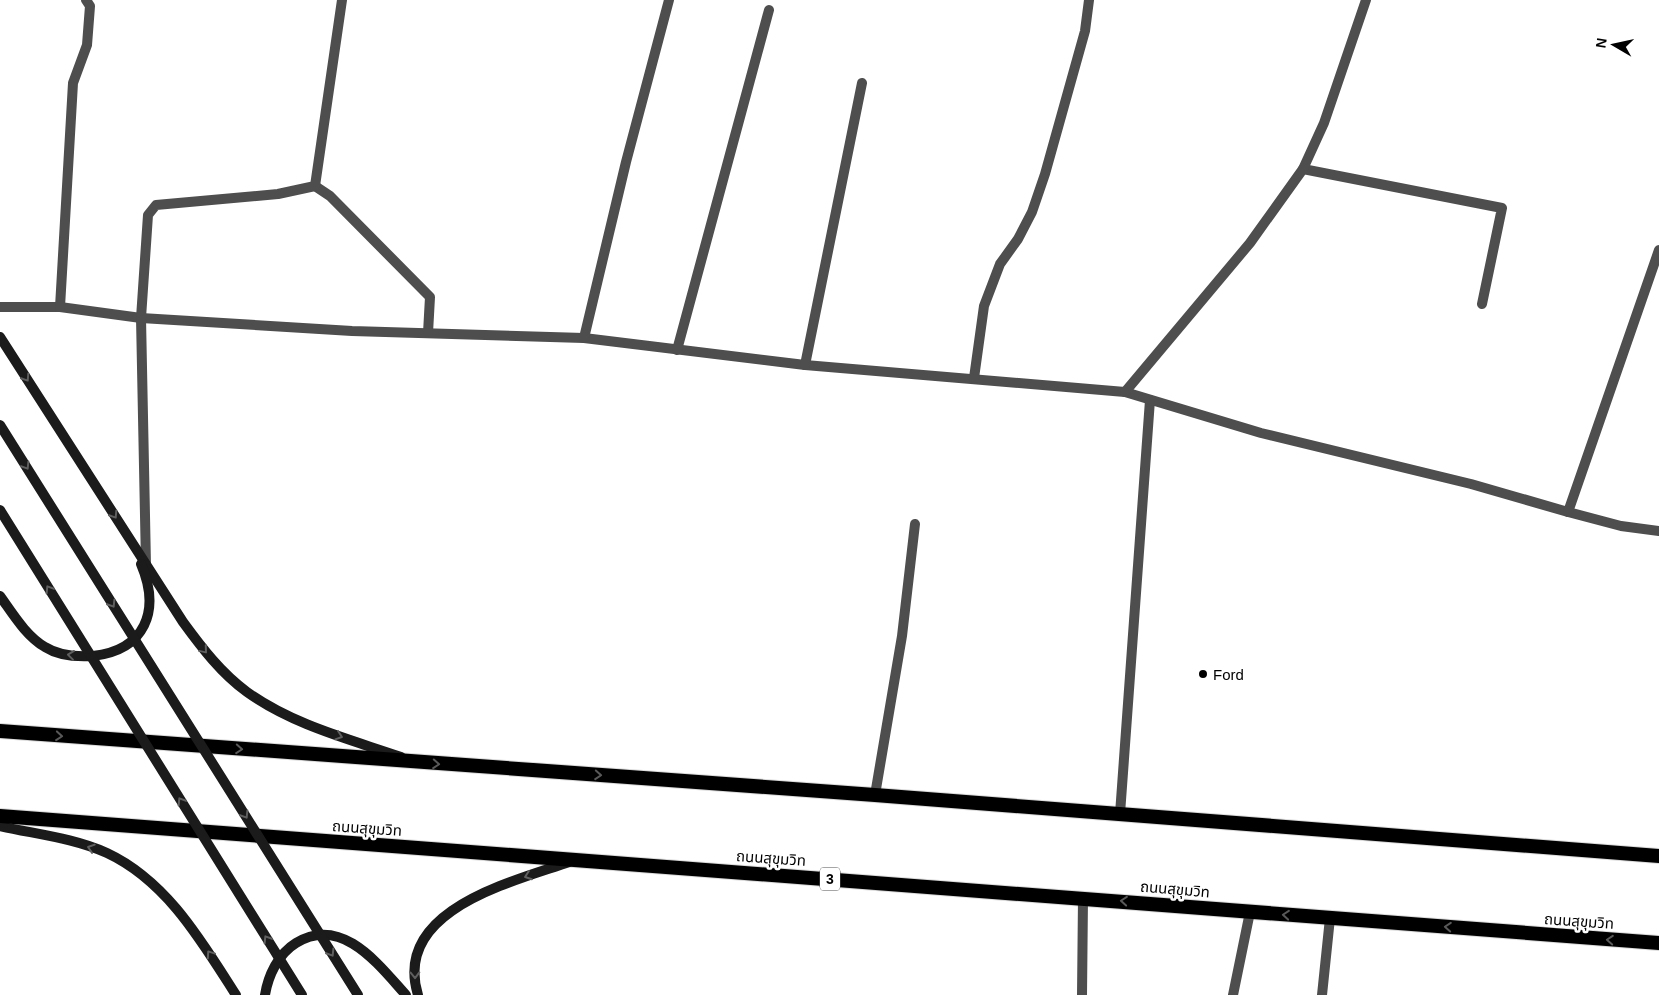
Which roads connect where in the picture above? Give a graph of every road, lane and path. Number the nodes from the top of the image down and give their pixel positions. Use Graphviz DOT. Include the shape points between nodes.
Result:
graph roads {
  1 [pos="86,0"];
  2 [pos="342,0"];
  3 [pos="669,0"];
  4 [pos="1090,0"];
  5 [pos="1366,0"];
  6 [pos="769,10"];
  7 [pos="862,83"];
  8 [pos="1303,169"];
  9 [pos="315,186"];
  10 [pos="1659,250"];
  11 [pos="1482,304"];
  12 [pos="0,307"];
  13 [pos="60,307"];
  14 [pos="141,318"];
  15 [pos="428,333"];
  16 [pos="0,337"];
  17 [pos="584,338"];
  18 [pos="677,350"];
  19 [pos="805,365"];
  20 [pos="974,378"];
  21 [pos="1125,392"];
  22 [pos="1150,400"];
  23 [pos="0,425"];
  24 [pos="0,510"];
  25 [pos="1568,512"];
  26 [pos="914,524"];
  27 [pos="1659,531"];
  28 [pos="132,543"];
  29 [pos="146,565"];
  30 [pos="0,596"];
  31 [pos="0,731"];
  32 [pos="416,762"];
  33 [pos="875,795"];
  34 [pos="1120,814"];
  35 [pos="0,816"];
  36 [pos="0,826"];
  37 [pos="1659,856"];
  38 [pos="574,860"];
  39 [pos="1082,898"];
  40 [pos="1250,912"];
  41 [pos="1330,918"];
  42 [pos="1659,943"];
  43 [pos="236,995"];
  44 [pos="265,995"];
  45 [pos="302,995"];
  46 [pos="358,995"];
  47 [pos="406,995"];
  48 [pos="418,995"];
  49 [pos="1082,995"];
  50 [pos="1233,995"];
  51 [pos="1322,995"];
  1 -- 13 [label="street" via="90,6 87,45 72,83"];
  2 -- 9 [label="street"];
  3 -- 17 [label="street"];
  4 -- 20 [label="street" via="1045,174 1032,212 1000,264 984,306"];
  5 -- 8 [label="street" via="1324,122"];
  6 -- 18 [label="street"];
  7 -- 19 [label="street"];
  8 -- 11 [label="street" via="1502,208"];
  8 -- 21 [label="street" via="1250,243"];
  9 -- 14 [label="street" via="262,196 156,205 148,216"];
  9 -- 15 [label="street" via="330,196 430,297"];
  10 -- 25 [label="street"];
  12 -- 13 [label="street"];
  13 -- 14 [label="street"];
  14 -- 15 [label="street"];
  14 -- 29 [label="street"];
  15 -- 17 [label="street"];
  16 -- 28 [label="main road, one-way"];
  17 -- 18 [label="street"];
  18 -- 19 [label="street"];
  19 -- 20 [label="street"];
  20 -- 21 [label="street"];
  21 -- 22 [label="street"];
  22 -- 25 [label="street" via="1262,433 1471,484"];
  22 -- 34 [label="street"];
  23 -- 46 [label="main road, one-way, bridge"];
  45 -- 24 [label="main road, one-way, bridge"];
  25 -- 27 [label="street" via="1621,526"];
  26 -- 33 [label="street" via="902,636"];
  28 -- 29 [label="main road"];
  28 -- 30 [label="main road, one-way" via="145,573 148,616 140,634 118,650 73,656 45,648 22,626"];
  29 -- 32 [label="main road, one-way" via="198,643 247,692 293,718"];
  31 -- 32 [label="highway, one-way"];
  32 -- 33 [label="highway, one-way"];
  33 -- 34 [label="highway"];
  34 -- 37 [label="highway"];
  35 -- 38 [label="highway, ถนนสุขุมวิท / 3"];
  43 -- 36 [label="main road, one-way" via="205,946 168,899 127,864 78,844"];
  38 -- 39 [label="highway, ถนนสุขุมวิท / 3"];
  38 -- 48 [label="main road, one-way" via="486,891 446,914 428,933 419,950 414,970"];
  40 -- 39 [label="highway, ถนนสุขุมวิท / 3, one-way"];
  39 -- 49 [label="street"];
  41 -- 40 [label="highway, ถนนสุขุมวิท / 3, one-way"];
  40 -- 50 [label="street"];
  42 -- 41 [label="highway, ถนนสุขุมวิท / 3, one-way"];
  41 -- 51 [label="street"];
  44 -- 47 [label="main road" via="270,975 288,949 303,939 328,934 340,937 363,951"];
}
